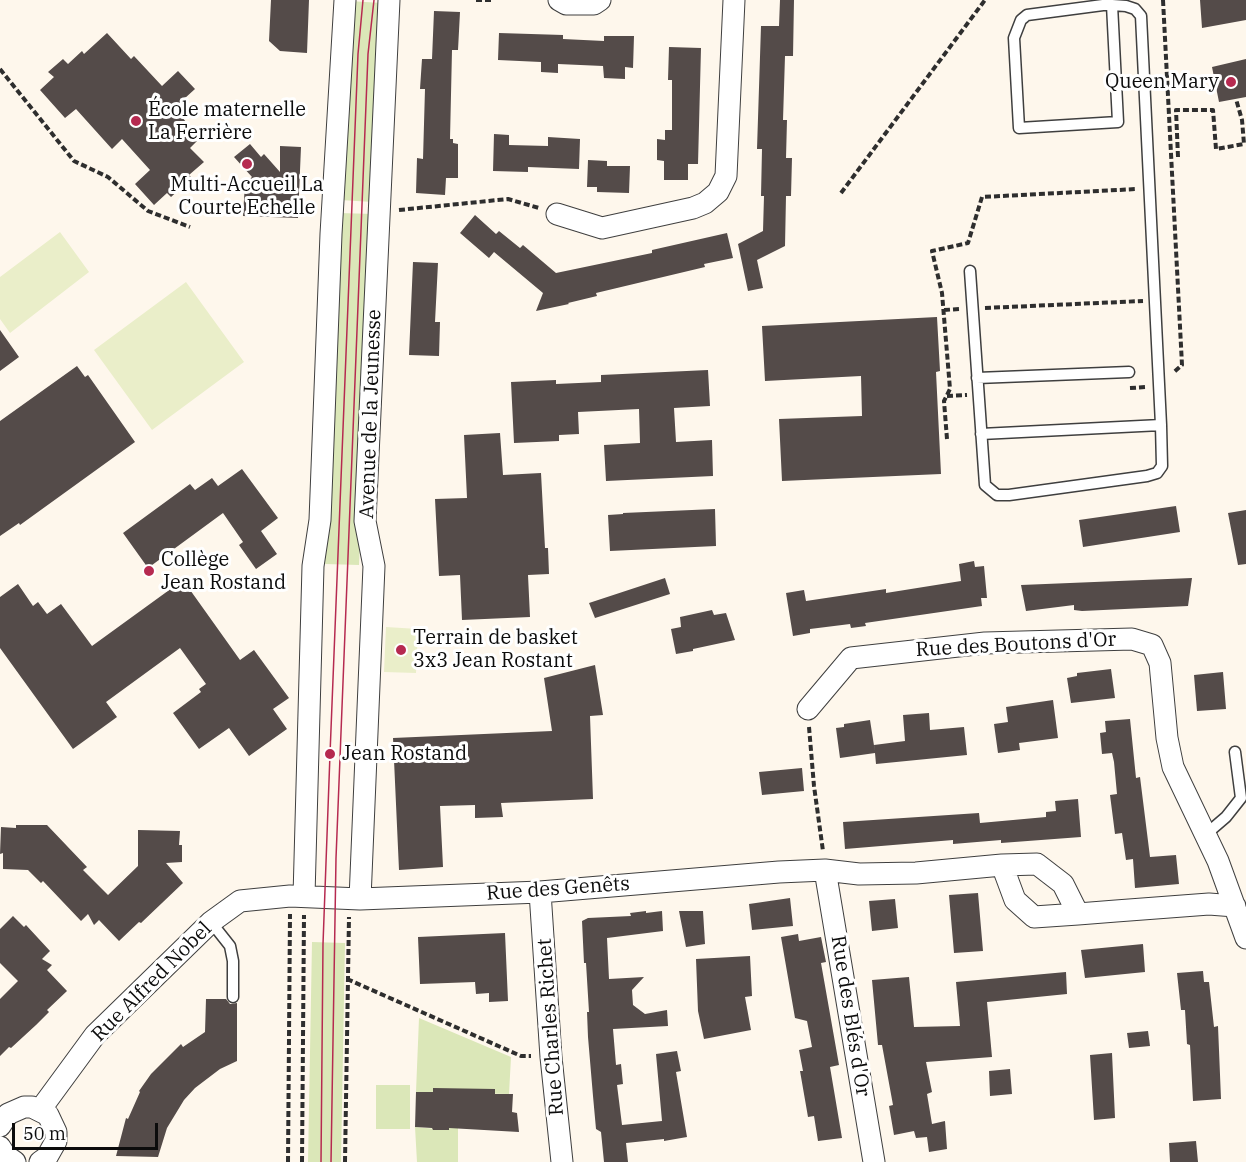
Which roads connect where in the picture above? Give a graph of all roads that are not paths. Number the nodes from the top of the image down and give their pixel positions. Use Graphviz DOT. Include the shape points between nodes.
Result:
graph roads {
  1 [pos="345,0"];
  2 [pos="389,0"];
  3 [pos="559,0"];
  4 [pos="600,0"];
  5 [pos="734,0"];
  6 [pos="1112,5"];
  7 [pos="557,214"];
  8 [pos="970,271"];
  9 [pos="1129,372"];
  10 [pos="977,378"];
  11 [pos="1161,425"];
  12 [pos="981,434"];
  13 [pos="808,709"];
  14 [pos="1235,752"];
  15 [pos="1205,835"];
  16 [pos="1002,865"];
  17 [pos="825,870"];
  18 [pos="540,892"];
  19 [pos="297,896"];
  20 [pos="360,898"];
  21 [pos="1234,906"];
  22 [pos="1078,914"];
  23 [pos="211,922"];
  24 [pos="1246,938"];
  25 [pos="233,997"];
  26 [pos="40,1110"];
  27 [pos="1,1121"];
  28 [pos="0,1147"];
  29 [pos="15,1162"];
  30 [pos="40,1162"];
  31 [pos="562,1162"];
  32 [pos="874,1162"];
  1 -- 19 [label="street"];
  2 -- 20 [label="street, Avenue de la Jeunesse" via="365,521 374,566"];
  3 -- 4 [label="street" via="566,4 594,4"];
  5 -- 7 [label="street" via="726,176 718,192 693,208 602,228"];
  6 -- 6 [label="lane" via="1118,122 1019,128 1014,38 1021,20 1027,15"];
  6 -- 11 [label="lane" via="1135,9 1141,16"];
  8 -- 10 [label="lane"];
  9 -- 10 [label="lane"];
  10 -- 12 [label="lane"];
  11 -- 12 [label="lane"];
  11 -- 12 [label="lane" via="1162,466 1157,472 1009,495 997,495 985,485"];
  13 -- 15 [label="street, Rue des Boutons d'Or" via="851,658 985,644 1132,639 1152,645 1160,663 1173,767"];
  14 -- 15 [label="lane" via="1241,798"];
  15 -- 21 [label="street, Rue des Boutons d'Or"];
  16 -- 17 [label="street, Rue des Genêts" via="916,873"];
  16 -- 22 [label="street, Rue des Genêts" via="1037,864 1063,884"];
  16 -- 22 [label="street" via="1015,900 1034,917"];
  17 -- 18 [label="street, Rue des Genêts"];
  17 -- 32 [label="street, Rue des Blés d'Or"];
  18 -- 20 [label="street, Rue des Genêts"];
  18 -- 31 [label="street, Rue Charles Richet"];
  19 -- 20 [label="street, Rue des Genêts"];
  19 -- 23 [label="street, Rue Alfred Nobel" via="240,901"];
  21 -- 22 [label="street" via="1209,904"];
  21 -- 24 [label="street, Rue des Boutons d'Or"];
  23 -- 25 [label="lane" via="230,946"];
  23 -- 26 [label="street, Rue Alfred Nobel" via="95,1035"];
  26 -- 27 [label="street" via="15,1109"];
  26 -- 30 [label="street" via="56,1132 53,1149"];
  28 -- 29 [label="street"];
}
